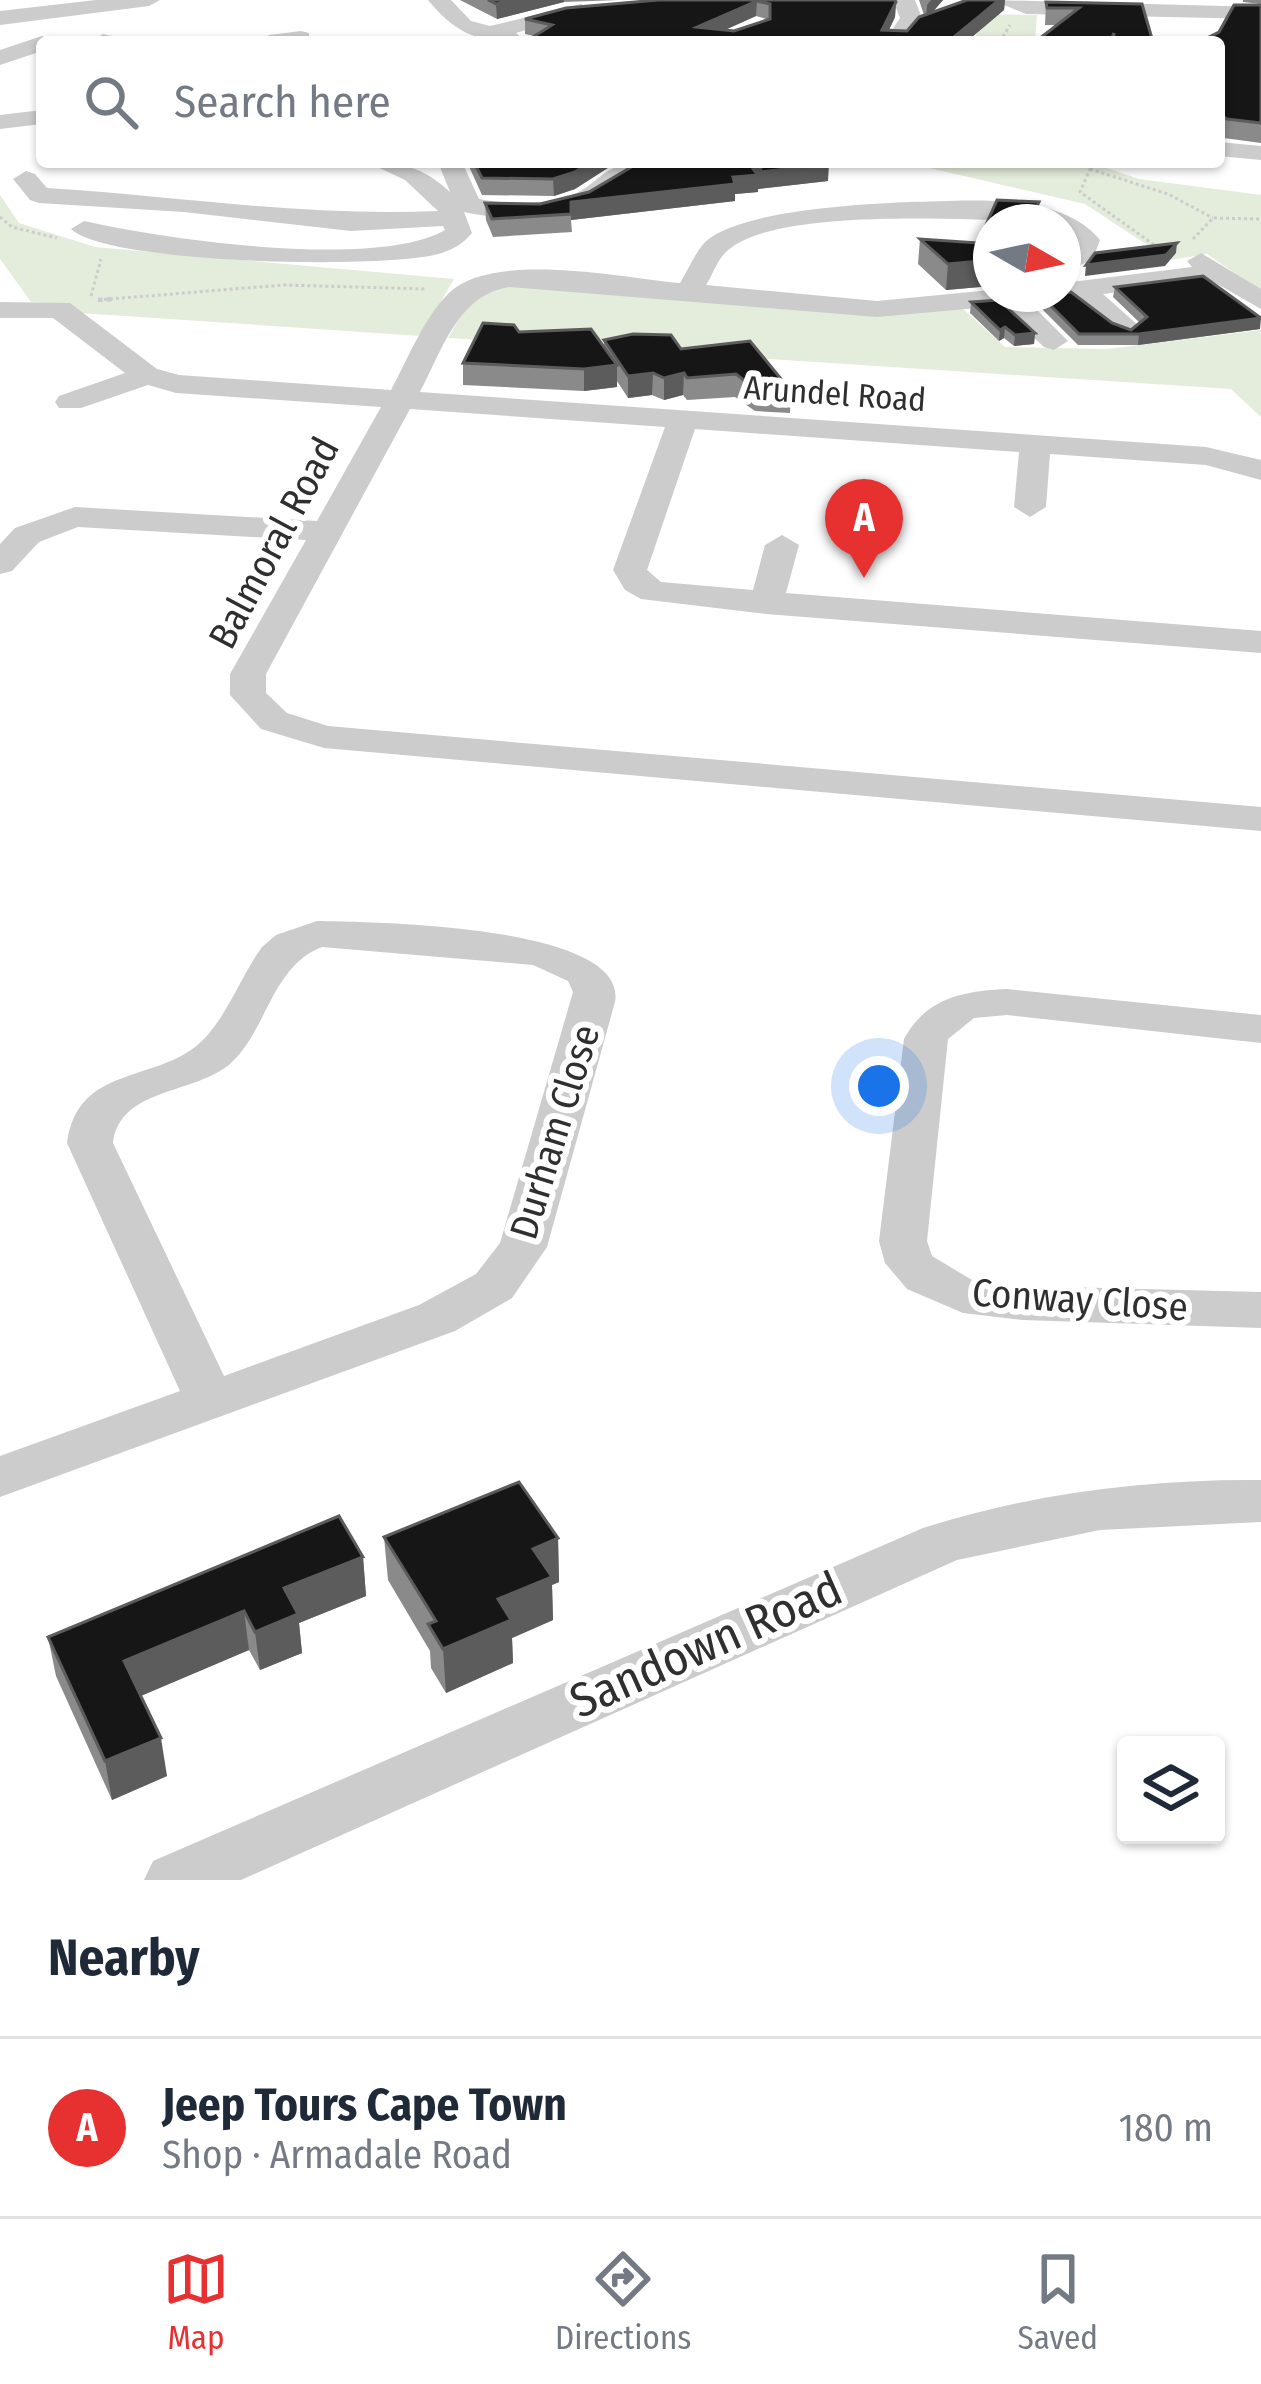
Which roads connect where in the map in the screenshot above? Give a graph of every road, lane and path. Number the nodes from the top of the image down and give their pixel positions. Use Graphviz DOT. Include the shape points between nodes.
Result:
graph roads {
  1 [pos="149,0"];
  2 [pos="163,0"];
  3 [pos="439,0"];
  4 [pos="904,0"];
  5 [pos="1012,4"];
  6 [pos="1195,6"];
  7 [pos="601,9"];
  8 [pos="70,10"];
  9 [pos="1261,13"];
  10 [pos="0,18"];
  11 [pos="488,33"];
  12 [pos="104,35"];
  13 [pos="502,36"];
  14 [pos="899,36"];
  15 [pos="1184,36"];
  16 [pos="36,45"];
  17 [pos="0,58"];
  18 [pos="36,118"];
  19 [pos="0,122"];
  20 [pos="1225,150"];
  21 [pos="1261,153"];
  22 [pos="395,168"];
  23 [pos="453,168"];
  24 [pos="628,168"];
  25 [pos="1090,169"];
  26 [pos="26,179"];
  27 [pos="973,213"];
  28 [pos="452,218"];
  29 [pos="1213,218"];
  30 [pos="1261,219"];
  31 [pos="84,229"];
  32 [pos="1168,255"];
  33 [pos="385,258"];
  34 [pos="101,259"];
  35 [pos="607,261"];
  36 [pos="1209,266"];
  37 [pos="1081,281"];
  38 [pos="693,283"];
  39 [pos="477,286"];
  40 [pos="1081,292"];
  41 [pos="973,294"];
  42 [pos="1261,301"];
  43 [pos="0,310"];
  44 [pos="1023,312"];
  45 [pos="1127,328"];
  46 [pos="1054,341"];
  47 [pos="147,375"];
  48 [pos="401,400"];
  49 [pos="70,402"];
  50 [pos="682,419"];
  51 [pos="1035,444"];
  52 [pos="1261,470"];
  53 [pos="1030,508"];
  54 [pos="326,531"];
  55 [pos="782,545"];
  56 [pos="0,564"];
  57 [pos="766,604"];
  58 [pos="1261,642"];
  59 [pos="1261,819"];
  60 [pos="1261,1029"];
  61 [pos="1261,1310"];
  62 [pos="209,1399"];
  63 [pos="0,1477"];
  64 [pos="1261,1501"];
  65 [pos="176,1880"];
  1 -- 8 [label="street"];
  2 -- 12 [label="street"];
  3 -- 11 [label="street" via="463,26"];
  4 -- 14 [label="street" via="911,18"];
  5 -- 6 [label="street"];
  6 -- 9 [label="street"];
  6 -- 15 [label="street"];
  7 -- 11 [label="street"];
  8 -- 10 [label="street"];
  8 -- 12 [label="street"];
  11 -- 13 [label="street"];
  16 -- 17 [label="street"];
  18 -- 19 [label="street"];
  20 -- 21 [label="street"];
  22 -- 28 [label="street" via="418,177"];
  23 -- 24 [label="street" via="468,205 497,211 578,203"];
  25 -- 29 [label="path"];
  25 -- 32 [label="path" via="1080,191"];
  26 -- 28 [label="street" via="39,195 233,199 358,224"];
  27 -- 38 [label="street" via="805,218 715,248"];
  28 -- 33 [label="street" via="459,233 452,243"];
  29 -- 30 [label="path"];
  29 -- 36 [label="path" via="1192,240"];
  31 -- 33 [label="street" via="124,239"];
  33 -- 39 [label="street" via="464,273"];
  34 -- 39 [label="path" via="89,301 283,285"];
  35 -- 38 [label="street"];
  36 -- 37 [label="street"];
  36 -- 42 [label="street"];
  38 -- 39 [label="street" via="533,278"];
  38 -- 41 [label="street" via="877,309"];
  39 -- 48 [label="street, Balmoral Road" via="452,307"];
  40 -- 45 [label="street"];
  43 -- 47 [label="street" via="60,309"];
  44 -- 46 [label="street"];
  47 -- 48 [label="street, Arundel Road" via="176,384"];
  47 -- 49 [label="street"];
  48 -- 50 [label="street, Arundel Road"];
  48 -- 54 [label="street, Balmoral Road"];
  50 -- 51 [label="street, Arundel Road"];
  50 -- 57 [label="street" via="631,577 662,595"];
  51 -- 52 [label="street, Arundel Road" via="1220,457"];
  51 -- 53 [label="street"];
  54 -- 56 [label="street" via="75,517 27,535"];
  54 -- 59 [label="street, Balmoral Road" via="246,684 262,713 305,733"];
  55 -- 57 [label="street"];
  57 -- 58 [label="street"];
  60 -- 61 [label="street, Conway Close" via="1007,1002 940,1017 926,1039 903,1241 924,1277 963,1296"];
  62 -- 62 [label="street, Durham Close" via="437,1318 476,1300 511,1268 593,1002 586,973 542,953 317,934 277,956 217,1052 100,1110 90,1143"];
  62 -- 63 [label="street, Durham Close"];
  64 -- 65 [label="street, Sandown Road" via="1112,1507 943,1543"];
}
